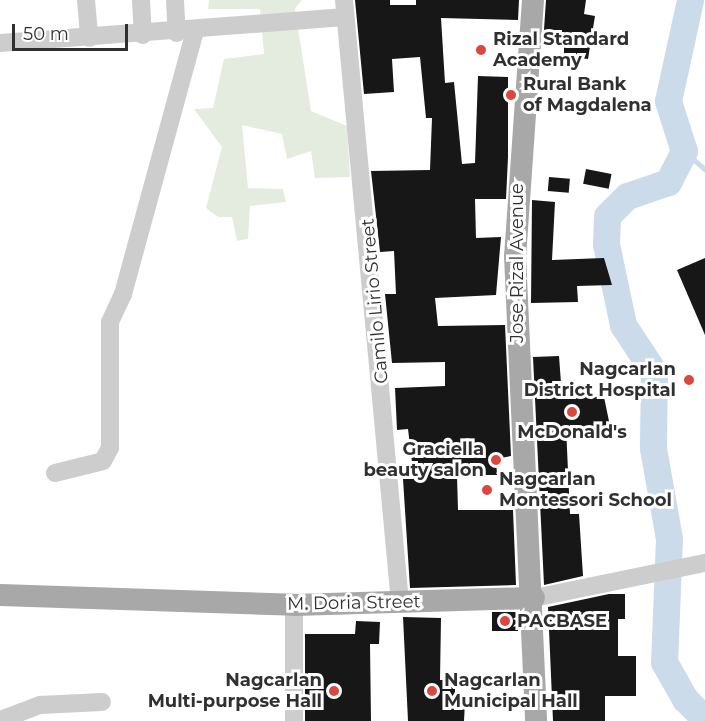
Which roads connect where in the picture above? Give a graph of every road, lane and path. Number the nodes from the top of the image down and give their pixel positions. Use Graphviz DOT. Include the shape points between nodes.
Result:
graph roads {
  1 [pos="86,0"];
  2 [pos="141,0"];
  3 [pos="175,0"];
  4 [pos="533,0"];
  5 [pos="344,8"];
  6 [pos="186,32"];
  7 [pos="143,35"];
  8 [pos="88,38"];
  9 [pos="0,43"];
  10 [pos="56,472"];
  11 [pos="703,564"];
  12 [pos="0,595"];
  13 [pos="534,598"];
  14 [pos="400,603"];
  15 [pos="294,605"];
  16 [pos="102,702"];
  17 [pos="0,720"];
  18 [pos="294,721"];
  19 [pos="536,721"];
  1 -- 8 [label="street"];
  2 -- 7 [label="street"];
  3 -- 6 [label="street"];
  4 -- 13 [label="main road, Jose Rizal Avenue" via="515,256"];
  5 -- 6 [label="street"];
  5 -- 14 [label="street, Camilo Lirio Street"];
  6 -- 7 [label="street"];
  6 -- 10 [label="street" via="123,294 110,322 110,448 103,461"];
  7 -- 8 [label="street"];
  8 -- 9 [label="street"];
  11 -- 13 [label="street, M. Doria Street" via="656,577"];
  12 -- 15 [label="main road, M. Doria Street"];
  13 -- 14 [label="main road, M. Doria Street"];
  13 -- 19 [label="main road, Jose Rizal Avenue"];
  14 -- 15 [label="main road, M. Doria Street"];
  15 -- 18 [label="street"];
  16 -- 17 [label="street" via="40,705"];
}
